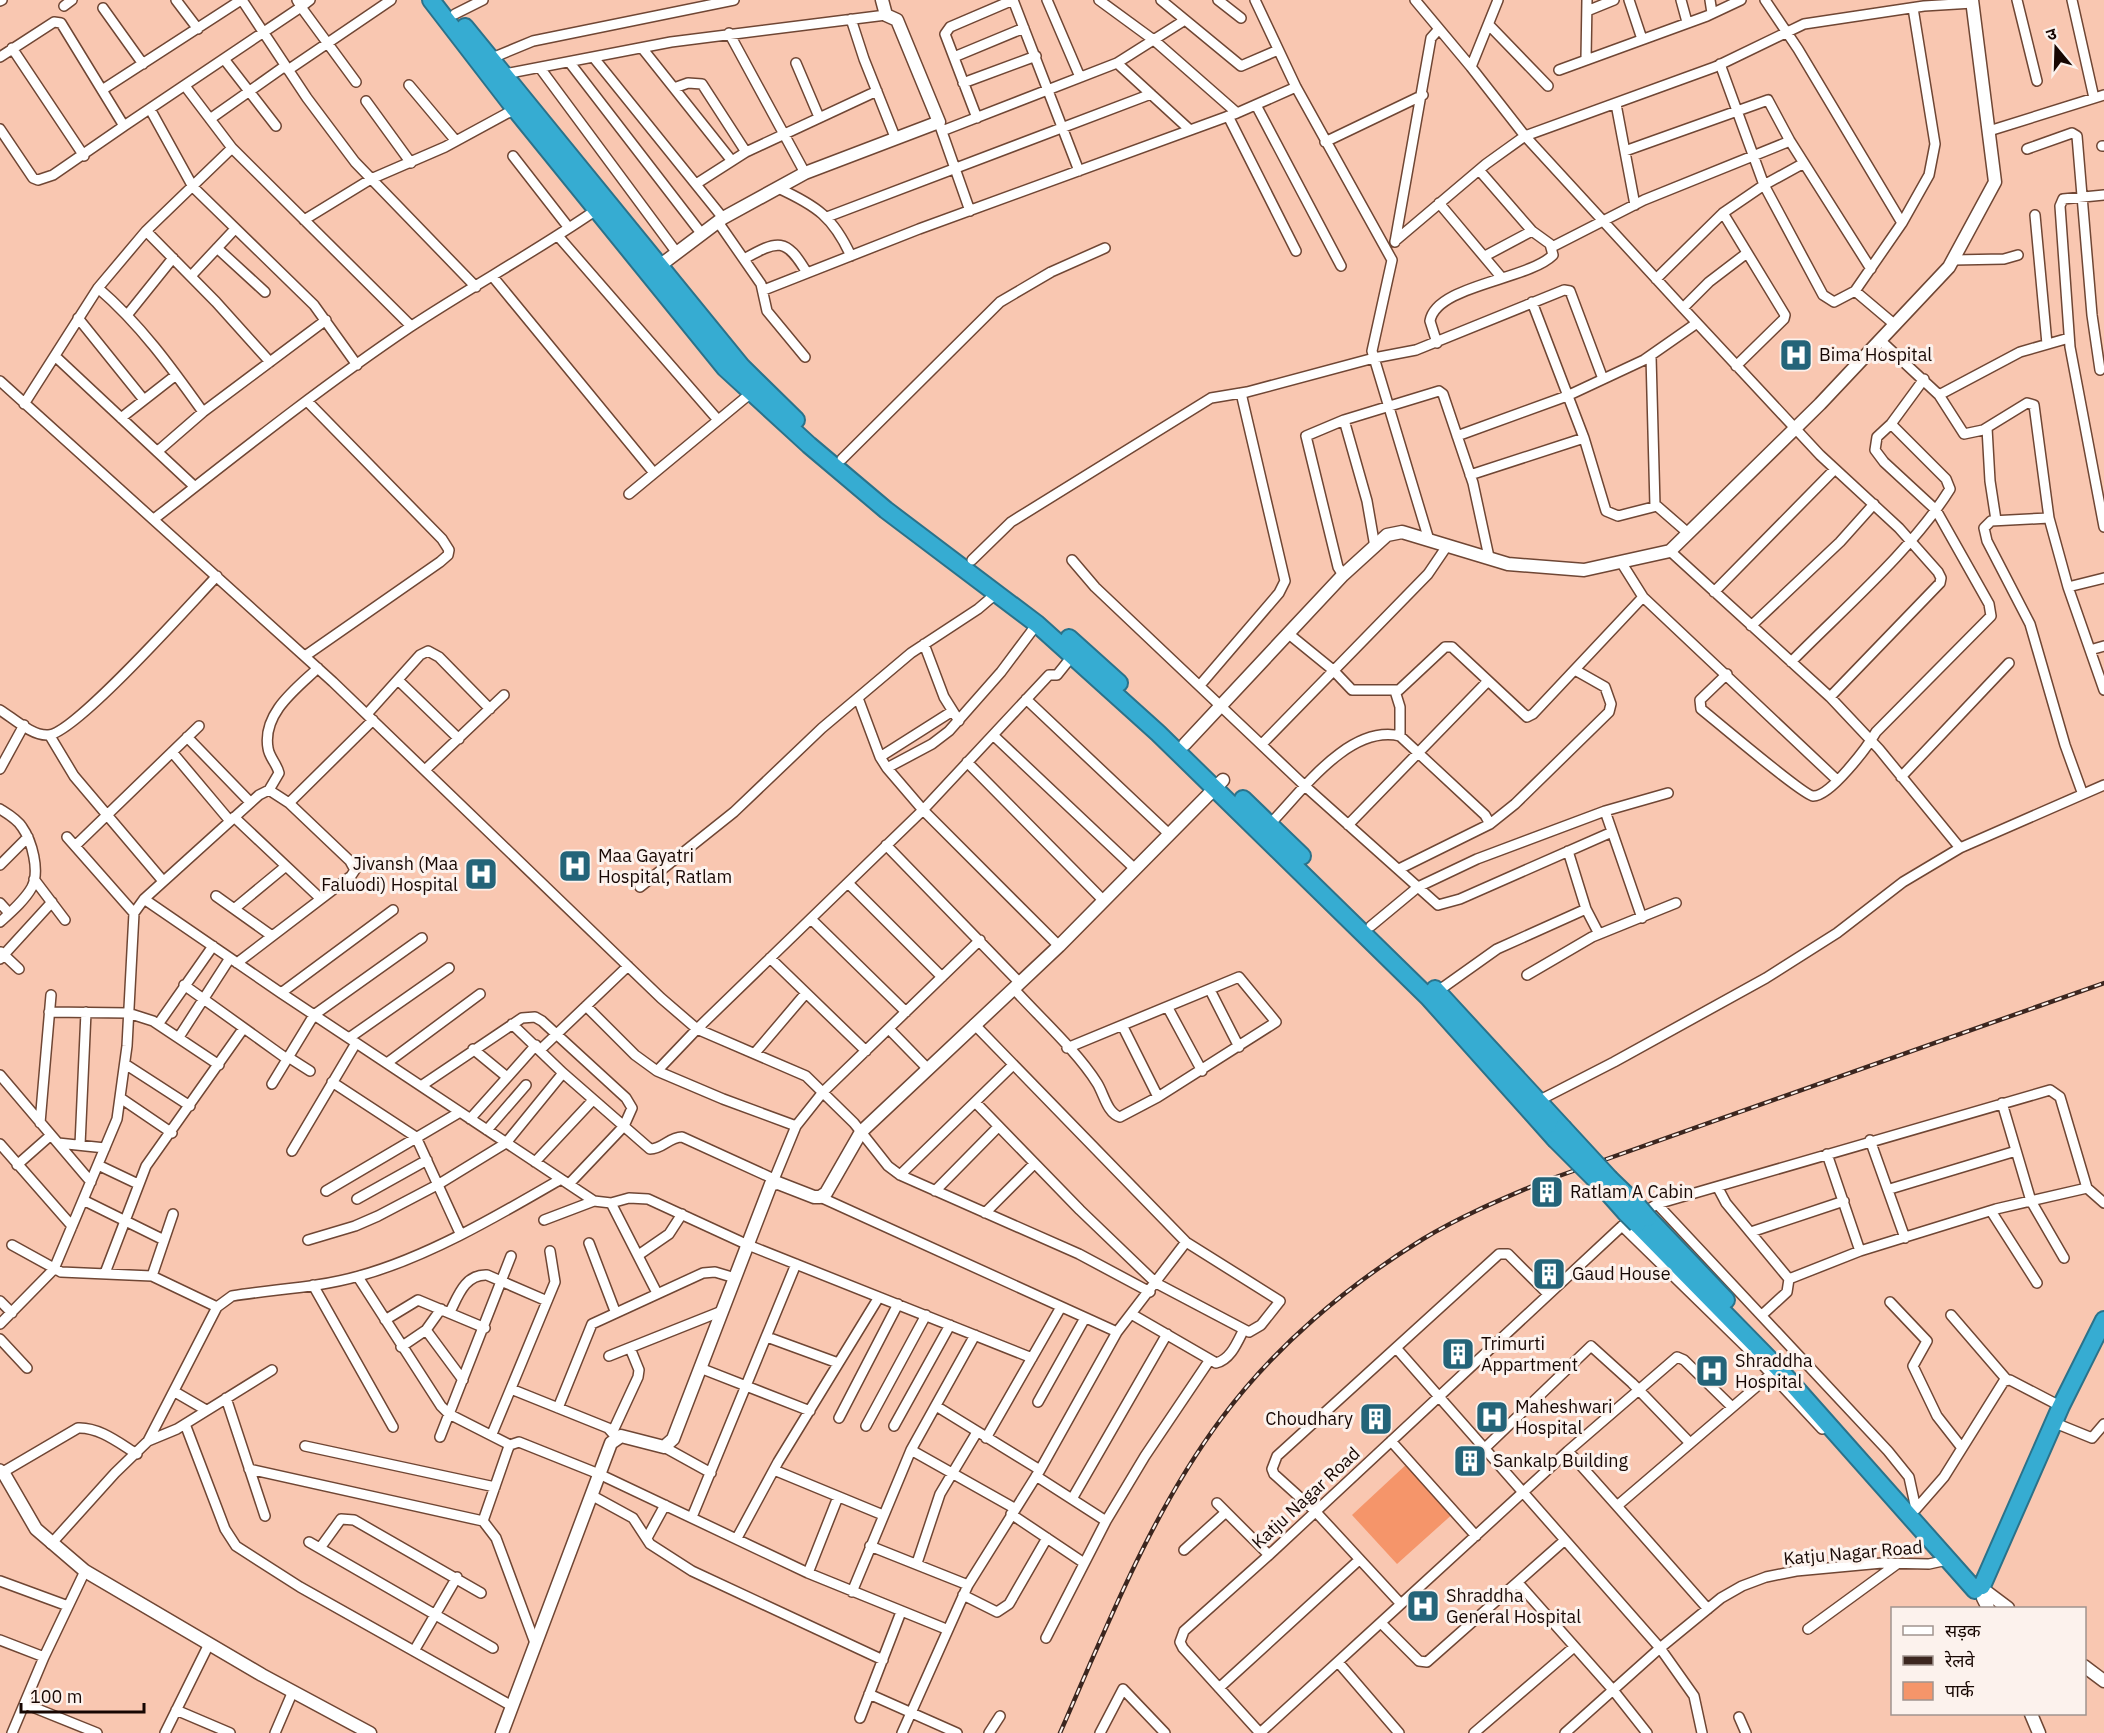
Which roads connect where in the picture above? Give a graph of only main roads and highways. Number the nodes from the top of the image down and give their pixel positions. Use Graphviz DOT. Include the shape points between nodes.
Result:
graph roads {
  1 [pos="430,0"];
  2 [pos="445,0"];
  3 [pos="602,205"];
  4 [pos="654,270"];
  5 [pos="1000,590"];
  6 [pos="1220,784"];
  7 [pos="1559,1134"];
  8 [pos="2104,1320"];
  9 [pos="2104,1335"];
  10 [pos="2063,1413"];
  11 [pos="1912,1511"];
  12 [pos="1983,1593"];
  1 -- 3 [label="highway" via="514,109"];
  2 -- 3 [label="highway"];
  3 -- 4 [label="highway"];
  4 -- 5 [label="highway" via="741,367 880,492 972,560"];
  4 -- 5 [label="highway" via="725,368 751,393 886,510"];
  5 -- 6 [label="highway"];
  5 -- 6 [label="highway" via="1085,651 1185,744"];
  6 -- 7 [label="highway"];
  6 -- 7 [label="highway" via="1270,824 1438,991 1538,1101"];
  7 -- 11 [label="highway, bridge" via="1833,1414"];
  8 -- 10 [label="highway"];
  9 -- 10 [label="highway"];
  10 -- 12 [label="highway"];
  11 -- 12 [label="highway"];
  11 -- 12 [label="highway" via="1947,1560"];
}
